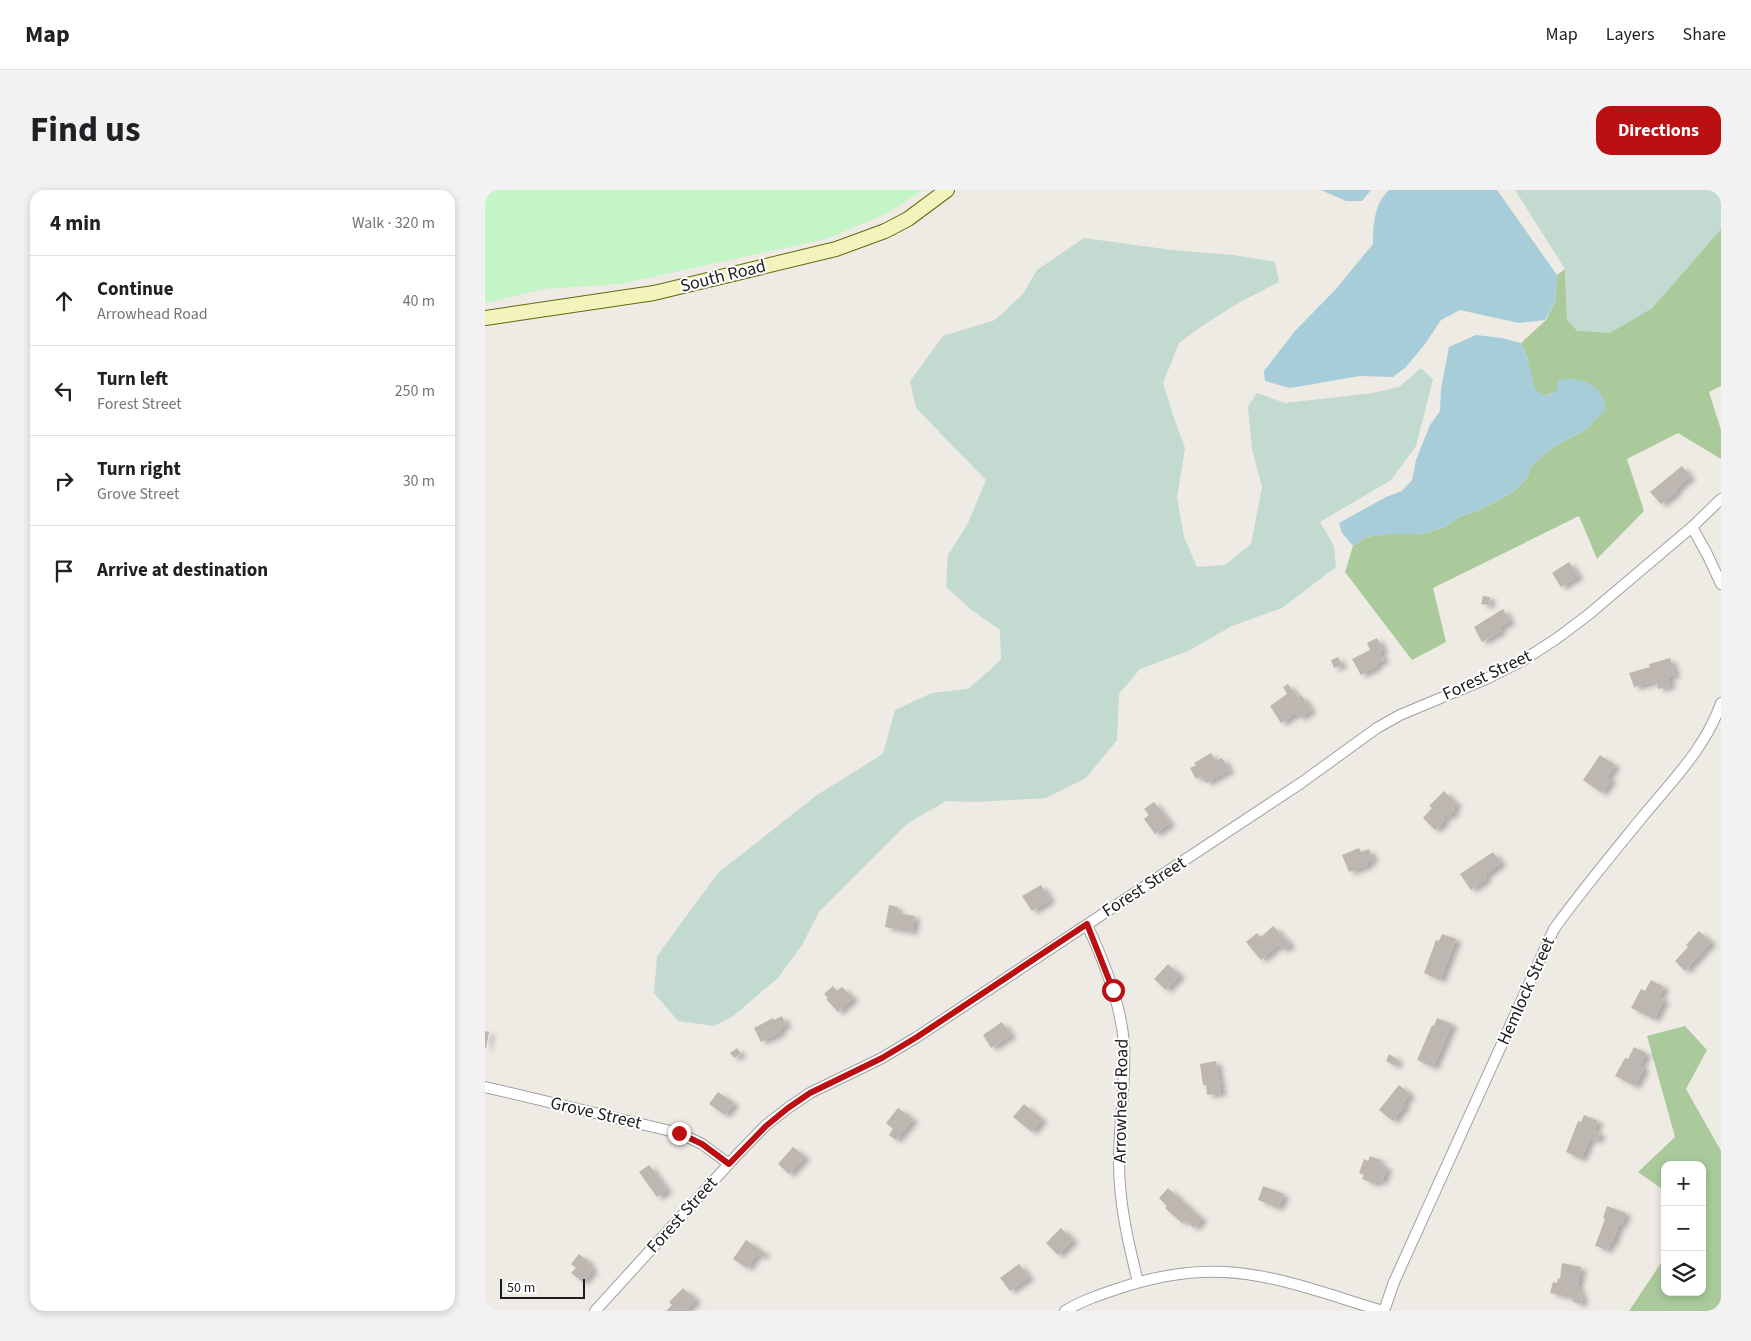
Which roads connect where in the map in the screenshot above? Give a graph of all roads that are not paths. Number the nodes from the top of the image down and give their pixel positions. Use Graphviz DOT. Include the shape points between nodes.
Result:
graph roads {
  1 [pos="947,190"];
  2 [pos="485,318"];
  3 [pos="1721,499"];
  4 [pos="1692,527"];
  5 [pos="1721,584"];
  6 [pos="1721,703"];
  7 [pos="1087,924"];
  8 [pos="485,1086"];
  9 [pos="729,1164"];
  10 [pos="1138,1282"];
  11 [pos="595,1311"];
  12 [pos="1065,1311"];
  13 [pos="1383,1311"];
  1 -- 2 [label="street, South Road" via="908,219 836,249 654,293"];
  3 -- 4 [label="street, Forest Street"];
  4 -- 5 [label="street"];
  4 -- 7 [label="street, Forest Street" via="1556,639 1486,679 1377,728 1301,783"];
  6 -- 13 [label="street, Hemlock Street" via="1715,719 1687,764 1585,886 1554,929"];
  7 -- 9 [label="street, Forest Street" via="917,1037 810,1093 766,1126"];
  7 -- 10 [label="street, Arrowhead Road" via="1120,1017 1124,1070 1119,1163 1125,1228"];
  8 -- 9 [label="street, Grove Street" via="679,1133 702,1144"];
  9 -- 11 [label="street, Forest Street"];
  10 -- 12 [label="street"];
  10 -- 13 [label="street" via="1198,1272 1250,1274"];
}
